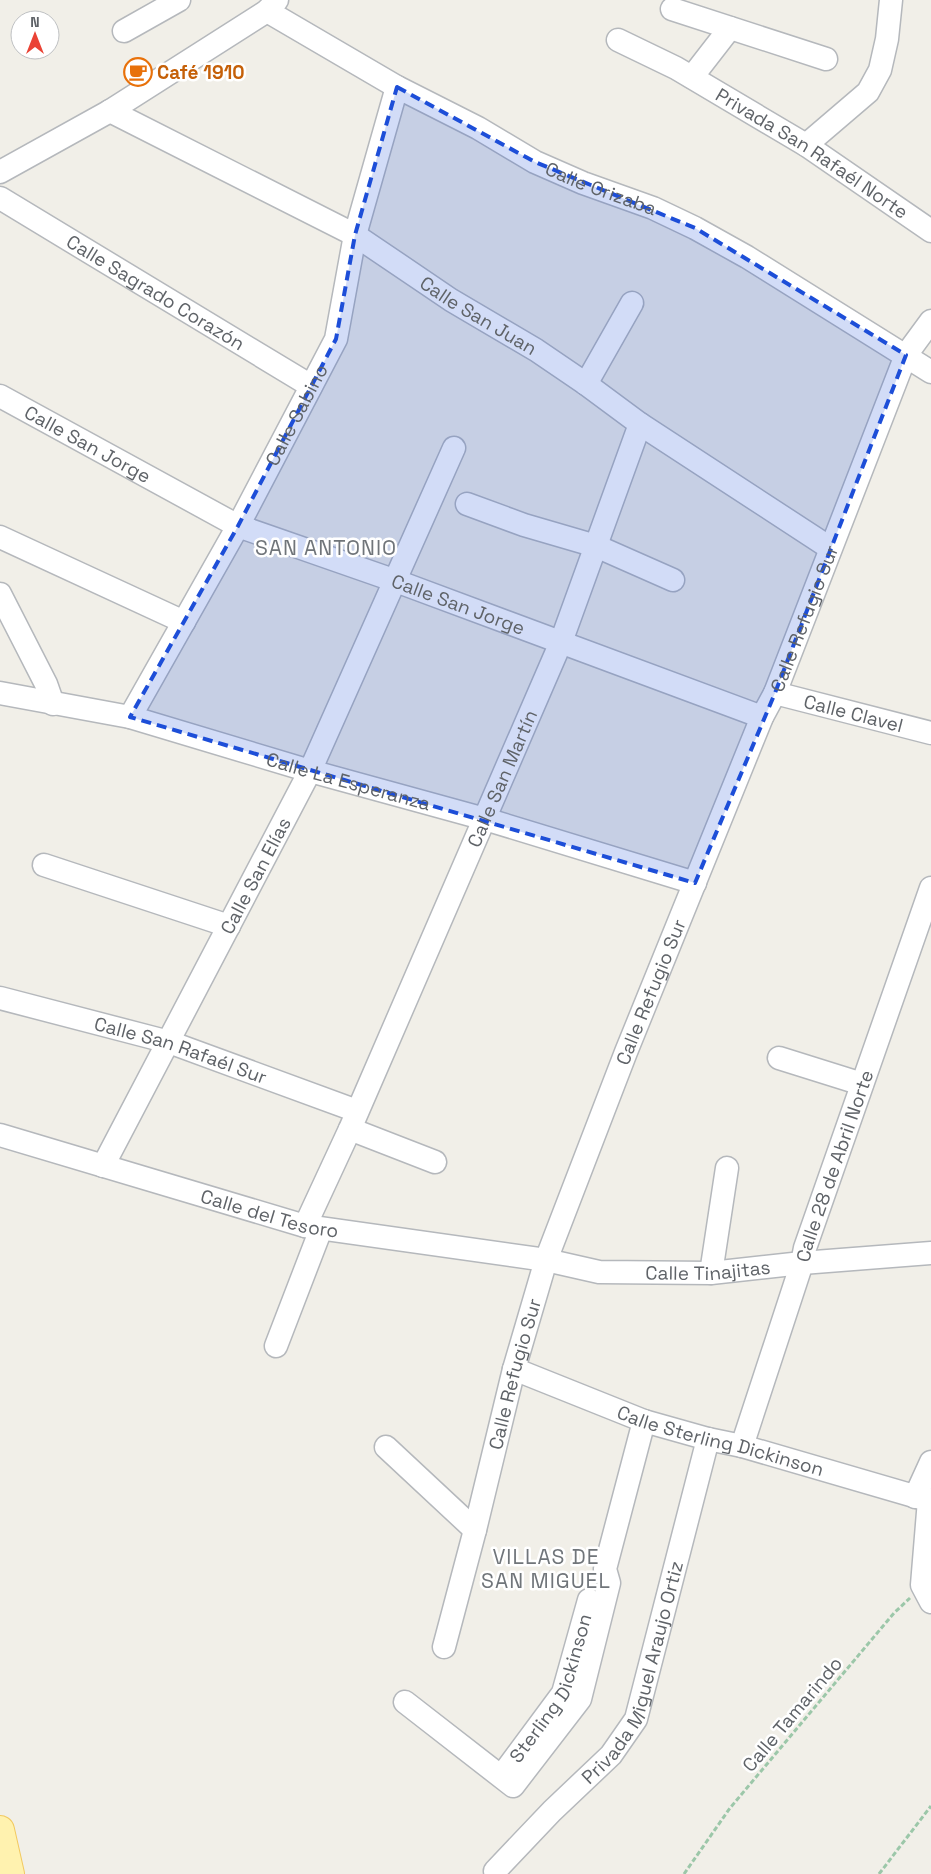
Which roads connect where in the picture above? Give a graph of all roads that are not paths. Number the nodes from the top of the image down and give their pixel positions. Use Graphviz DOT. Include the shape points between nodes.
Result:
graph roads {
  1 [pos="179,0"];
  2 [pos="891,0"];
  3 [pos="272,6"];
  4 [pos="672,10"];
  5 [pos="730,28"];
  6 [pos="124,31"];
  7 [pos="618,40"];
  8 [pos="826,59"];
  9 [pos="692,77"];
  10 [pos="397,87"];
  11 [pos="110,111"];
  12 [pos="806,145"];
  13 [pos="0,172"];
  14 [pos="0,198"];
  15 [pos="931,231"];
  16 [pos="355,235"];
  17 [pos="632,303"];
  18 [pos="931,321"];
  19 [pos="906,355"];
  20 [pos="931,372"];
  21 [pos="586,384"];
  22 [pos="311,386"];
  23 [pos="0,396"];
  24 [pos="640,424"];
  25 [pos="454,448"];
  26 [pos="467,504"];
  27 [pos="238,526"];
  28 [pos="0,537"];
  29 [pos="596,546"];
  30 [pos="830,548"];
  31 [pos="674,580"];
  32 [pos="396,581"];
  33 [pos="0,594"];
  34 [pos="184,622"];
  35 [pos="560,642"];
  36 [pos="0,693"];
  37 [pos="775,693"];
  38 [pos="53,704"];
  39 [pos="130,717"];
  40 [pos="762,718"];
  41 [pos="931,733"];
  42 [pos="310,771"];
  43 [pos="485,819"];
  44 [pos="44,864"];
  45 [pos="694,883"];
  46 [pos="931,888"];
  47 [pos="230,926"];
  48 [pos="0,998"];
  49 [pos="169,1042"];
  50 [pos="778,1058"];
  51 [pos="862,1084"];
  52 [pos="354,1120"];
  53 [pos="0,1135"];
  54 [pos="435,1162"];
  55 [pos="102,1166"];
  56 [pos="727,1168"];
  57 [pos="313,1228"];
  58 [pos="931,1253"];
  59 [pos="546,1260"];
  60 [pos="802,1263"];
  61 [pos="711,1273"];
  62 [pos="276,1346"];
  63 [pos="514,1370"];
  64 [pos="644,1420"];
  65 [pos="708,1439"];
  66 [pos="742,1446"];
  67 [pos="386,1447"];
  68 [pos="931,1462"];
  69 [pos="925,1499"];
  70 [pos="475,1530"];
  71 [pos="928,1549"];
  72 [pos="927,1593"];
  73 [pos="444,1647"];
  74 [pos="405,1702"];
  75 [pos="0,1830"];
  76 [pos="495,1871"];
  77 [pos="10,1874"];
  1 -- 6 [label="street"];
  2 -- 12 [label="street" via="880,70 868,92"];
  3 -- 10 [label="street, Calle Orizaba"];
  3 -- 11 [label="street"];
  4 -- 5 [label="street"];
  5 -- 8 [label="street"];
  5 -- 9 [label="street"];
  7 -- 9 [label="street, Privada San Rafaél Norte"];
  9 -- 12 [label="street, Privada San Rafaél Norte"];
  10 -- 16 [label="street, Calle Sabino"];
  10 -- 19 [label="street, Calle Orizaba" via="478,128 535,162 653,208 694,228 748,257"];
  11 -- 13 [label="street"];
  11 -- 16 [label="street, Calle San Juan"];
  12 -- 15 [label="street, Privada San Rafaél Norte"];
  14 -- 22 [label="street, Calle Sagrado Corazón"];
  16 -- 21 [label="street, Calle San Juan" via="451,300"];
  16 -- 22 [label="street, Calle Sabino" via="336,339"];
  17 -- 21 [label="street"];
  18 -- 19 [label="street, Calle Refugio Sur"];
  19 -- 20 [label="street, Calle Orizaba"];
  19 -- 30 [label="street, Calle Refugio Sur"];
  21 -- 24 [label="street, Calle San Juan"];
  22 -- 27 [label="street, Calle Sabino"];
  23 -- 27 [label="street, Calle San Jorge"];
  24 -- 29 [label="street, Calle San Martín"];
  24 -- 30 [label="street, Calle San Juan"];
  25 -- 32 [label="street, Calle San Elías"];
  26 -- 29 [label="street"];
  27 -- 32 [label="street, Calle San Jorge"];
  27 -- 34 [label="street, Calle Sabino"];
  28 -- 34 [label="street"];
  29 -- 31 [label="street"];
  29 -- 35 [label="street, Calle San Martín"];
  30 -- 37 [label="street, Calle Refugio Sur"];
  32 -- 35 [label="street, Calle San Jorge"];
  32 -- 42 [label="street, Calle San Elías"];
  33 -- 38 [label="street"];
  34 -- 39 [label="street, Calle Sabino"];
  35 -- 40 [label="street, Calle San Jorge"];
  35 -- 43 [label="street, Calle San Martín"];
  36 -- 38 [label="street, Calle La Esperanza"];
  37 -- 40 [label="street, Calle Refugio Sur"];
  37 -- 41 [label="street, Calle Clavel"];
  38 -- 39 [label="street, Calle La Esperanza"];
  39 -- 42 [label="street, Calle La Esperanza"];
  40 -- 45 [label="street, Calle Refugio Sur"];
  42 -- 43 [label="street, Calle La Esperanza"];
  42 -- 47 [label="street, Calle San Elías"];
  43 -- 45 [label="street, Calle La Esperanza"];
  43 -- 52 [label="street, Calle San Martín"];
  44 -- 47 [label="street"];
  45 -- 59 [label="street, Calle Refugio Sur"];
  46 -- 51 [label="street, Calle 28 de Abril Norte"];
  47 -- 49 [label="street, Calle San Elías"];
  48 -- 49 [label="street, Calle San Rafaél Sur"];
  49 -- 52 [label="street, Calle San Rafaél Sur"];
  49 -- 55 [label="street, Calle San Elías"];
  50 -- 51 [label="street"];
  51 -- 60 [label="street, Calle 28 de Abril Norte"];
  52 -- 54 [label="street"];
  52 -- 57 [label="street, Calle San Martín"];
  53 -- 55 [label="street, Calle del Tesoro"];
  55 -- 57 [label="street, Calle del Tesoro"];
  56 -- 61 [label="street"];
  57 -- 59 [label="street, Calle del Tesoro"];
  57 -- 62 [label="street, Calle San Martín"];
  58 -- 60 [label="street, Calle Tinajitas"];
  59 -- 61 [label="street, Calle Tinajitas" via="599,1272"];
  59 -- 63 [label="street, Calle Refugio Sur"];
  60 -- 61 [label="street, Calle Tinajitas"];
  60 -- 66 [label="street, Calle 28 de Abril Norte"];
  63 -- 64 [label="street, Calle Sterling Dickinson"];
  63 -- 70 [label="street, Calle Refugio Sur"];
  64 -- 65 [label="street, Calle Sterling Dickinson"];
  64 -- 74 [label="street, Sterling Dickinson" via="572,1696 513,1786"];
  65 -- 66 [label="street, Calle Sterling Dickinson"];
  65 -- 76 [label="street, Privada Miguel Araujo Ortiz" via="636,1719 611,1755"];
  66 -- 69 [label="street, Calle Sterling Dickinson"];
  67 -- 70 [label="street"];
  68 -- 69 [label="street"];
  69 -- 71 [label="street"];
  70 -- 73 [label="street, Calle Refugio Sur"];
  71 -- 72 [label="street"];
  75 -- 77 [label="main road"];
}
